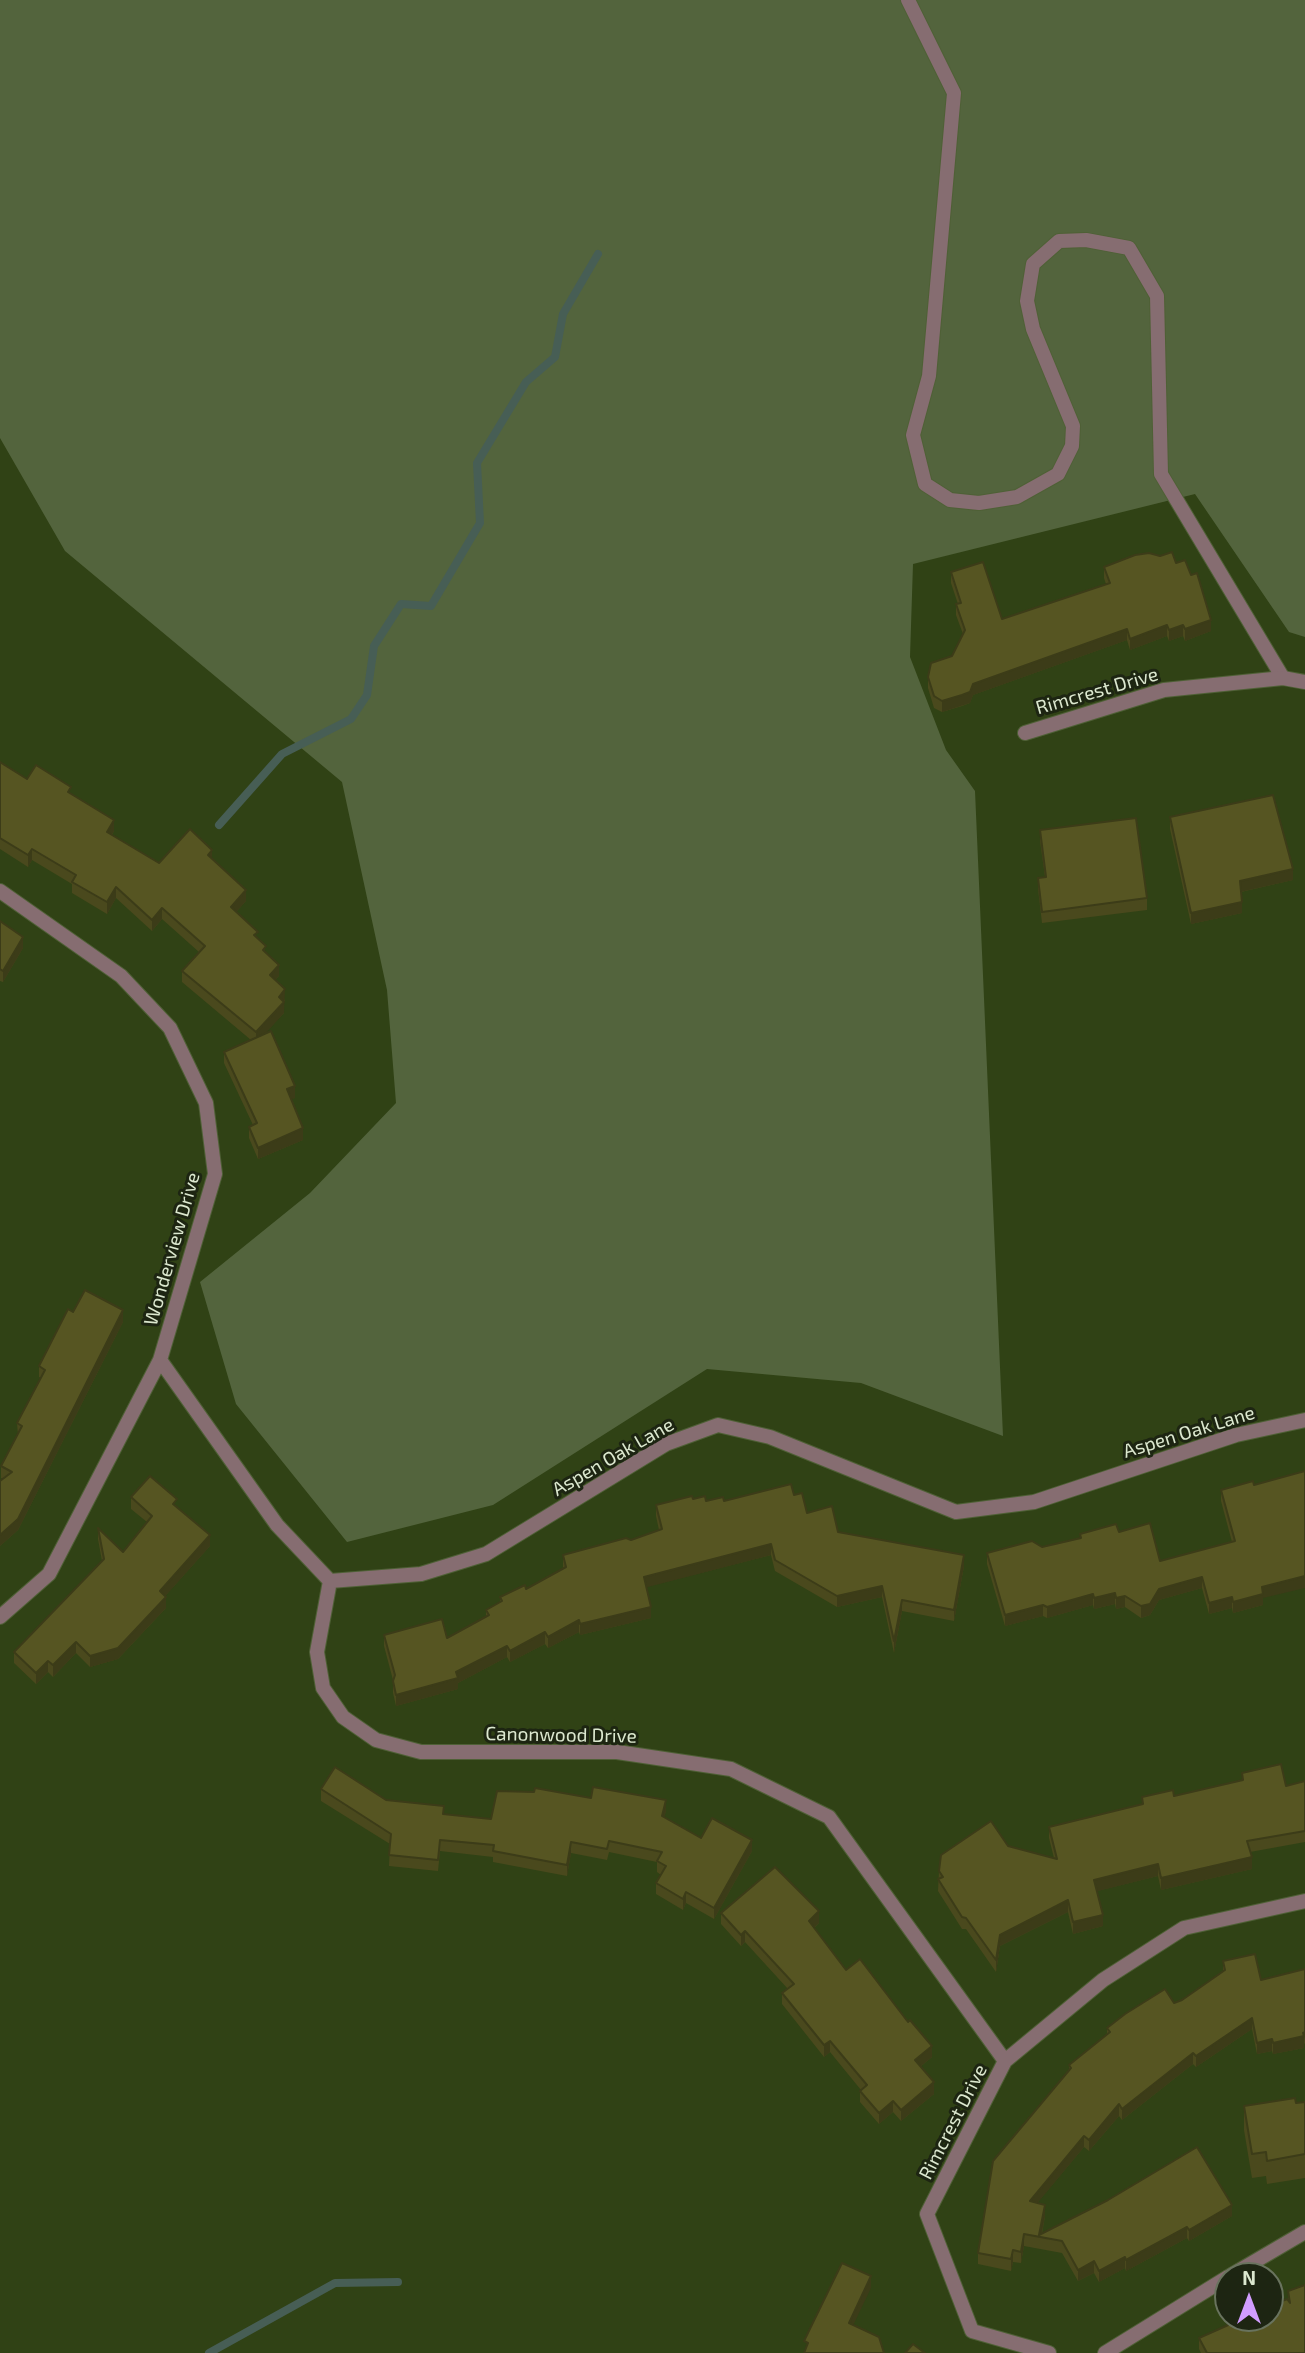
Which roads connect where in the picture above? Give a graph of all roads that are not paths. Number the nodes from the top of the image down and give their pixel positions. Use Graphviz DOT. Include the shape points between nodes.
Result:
graph roads {
  1 [pos="908,0"];
  2 [pos="1283,678"];
  3 [pos="1305,682"];
  4 [pos="1025,733"];
  5 [pos="0,891"];
  6 [pos="160,1360"];
  7 [pos="1305,1420"];
  8 [pos="330,1581"];
  9 [pos="0,1617"];
  10 [pos="1305,1902"];
  11 [pos="1005,2061"];
  12 [pos="1305,2232"];
  13 [pos="1253,2262"];
  14 [pos="1214,2285"];
  15 [pos="1049,2353"];
  16 [pos="1105,2353"];
  1 -- 2 [label="street" via="954,93 929,376 914,435 925,484 950,500 979,503 1017,497 1058,474 1072,446 1073,426 1033,329 1027,301 1033,264 1059,241 1086,240 1129,248 1157,296 1161,474"];
  2 -- 3 [label="street, Rimcrest Drive"];
  2 -- 4 [label="street, Rimcrest Drive" via="1164,690"];
  5 -- 6 [label="street, Wonderview Drive" via="121,976 170,1028 206,1103 215,1174"];
  6 -- 8 [label="street" via="277,1525"];
  6 -- 9 [label="street, Wonderview Drive" via="49,1574"];
  7 -- 8 [label="street, Aspen Oak Lane" via="1236,1435 1034,1502 956,1512 770,1437 718,1424 666,1444 486,1555 421,1574"];
  8 -- 11 [label="street, Canonwood Drive" via="317,1652 323,1688 343,1717 376,1740 421,1752 617,1752 731,1769 829,1817"];
  10 -- 11 [label="street, Rimcrest Drive" via="1184,1928 1103,1980"];
  11 -- 15 [label="street, Rimcrest Drive" via="927,2214 972,2331"];
  12 -- 13 [label="street"];
  14 -- 16 [label="street"];
}
